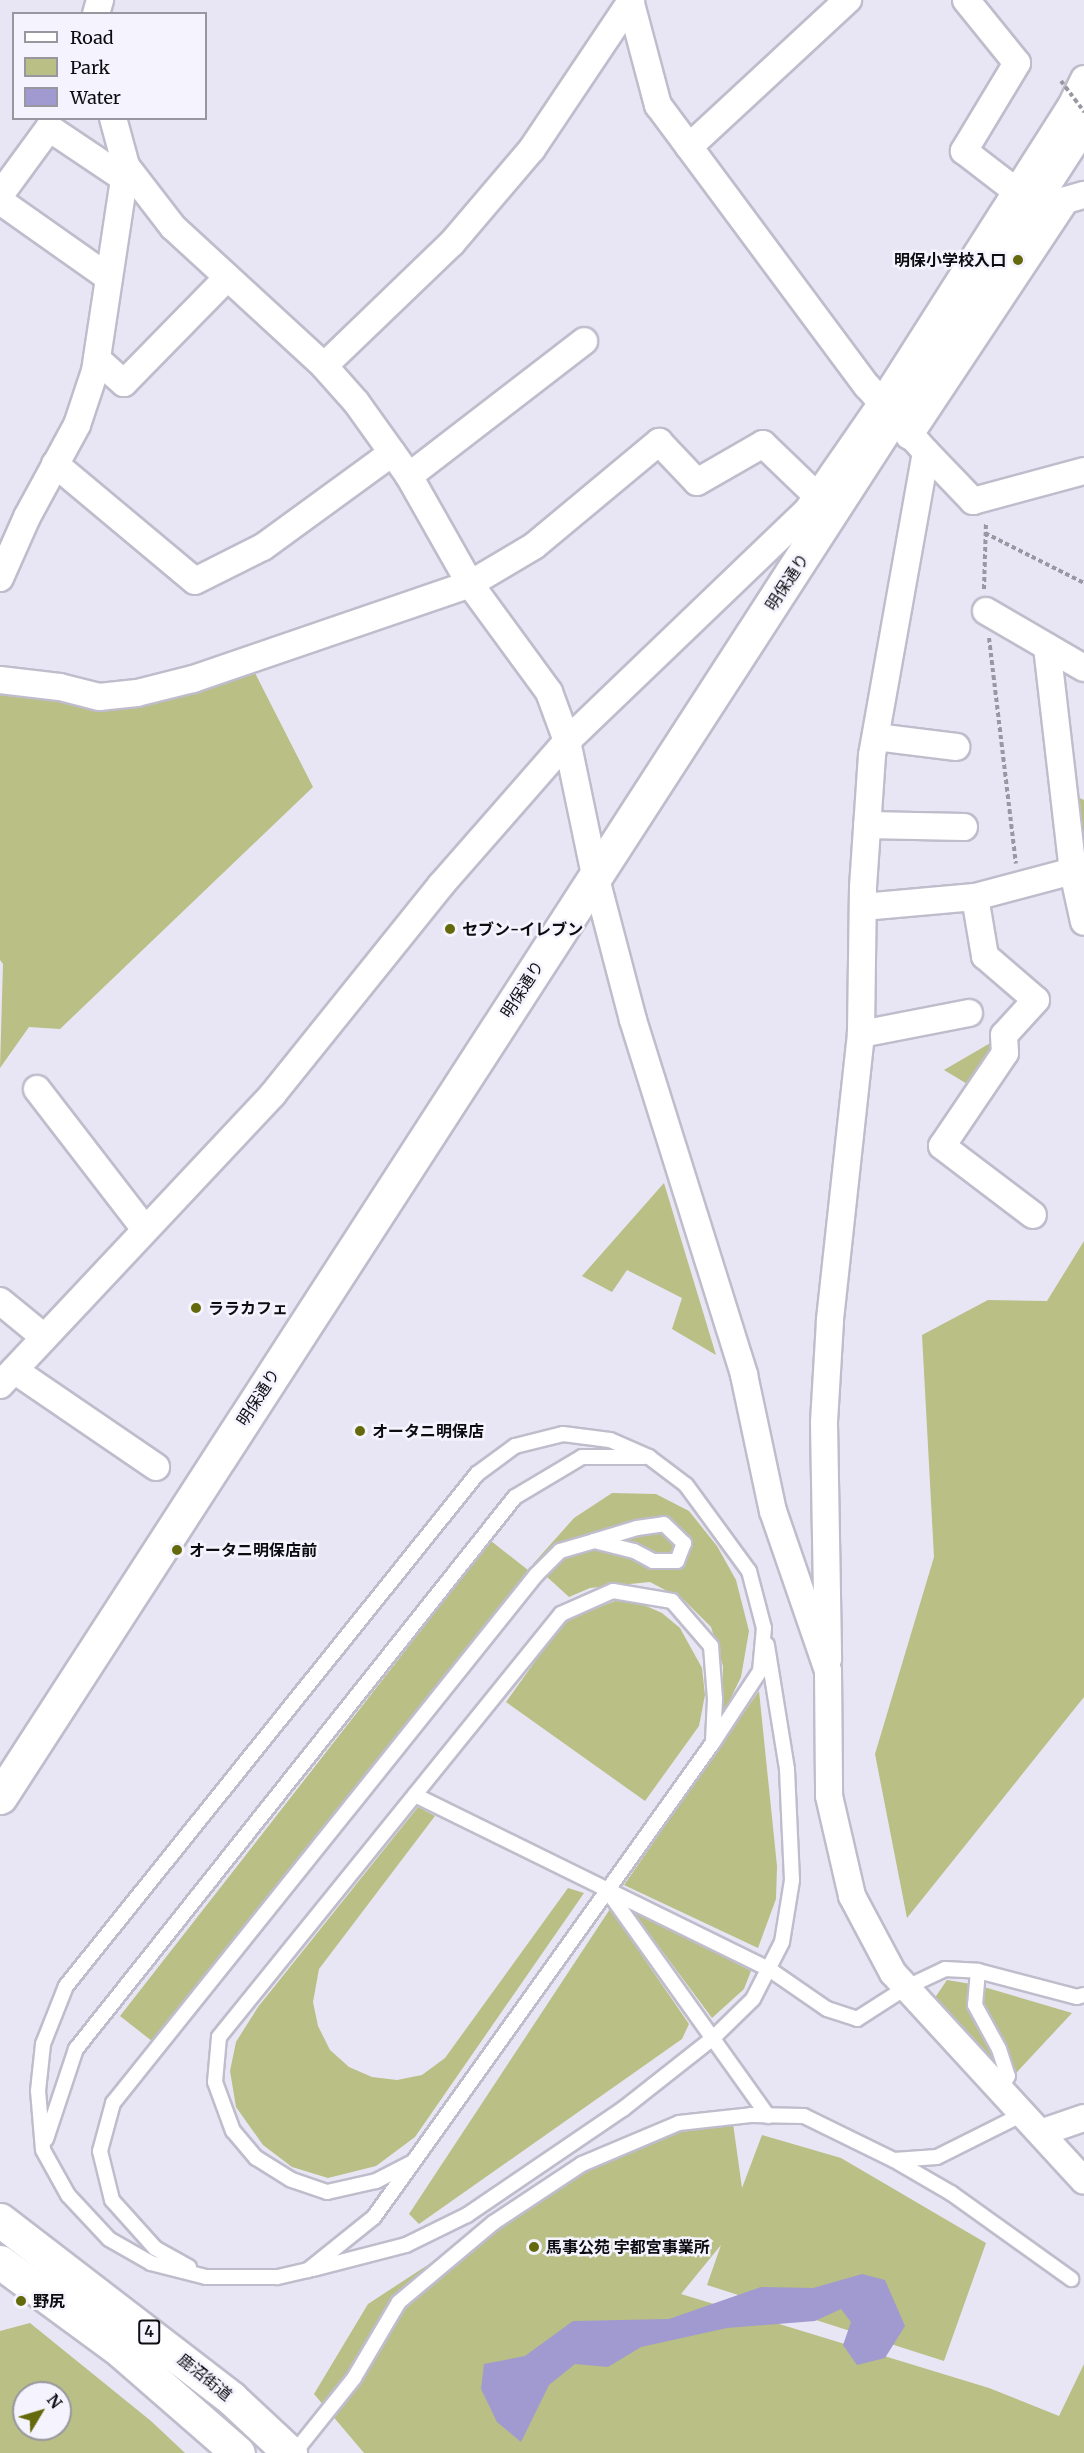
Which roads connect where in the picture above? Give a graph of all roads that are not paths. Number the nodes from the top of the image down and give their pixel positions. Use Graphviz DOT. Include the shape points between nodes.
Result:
graph roads {
  1 [pos="848,0"];
  2 [pos="966,0"];
  3 [pos="630,1"];
  4 [pos="1073,80"];
  5 [pos="114,120"];
  6 [pos="1084,121"];
  7 [pos="689,147"];
  8 [pos="125,173"];
  9 [pos="1016,191"];
  10 [pos="0,195"];
  11 [pos="1084,195"];
  12 [pos="0,201"];
  13 [pos="110,278"];
  14 [pos="227,278"];
  15 [pos="584,341"];
  16 [pos="97,359"];
  17 [pos="324,366"];
  18 [pos="902,428"];
  19 [pos="392,453"];
  20 [pos="55,464"];
  21 [pos="1084,471"];
  22 [pos="409,476"];
  23 [pos="817,496"];
  24 [pos="0,578"];
  25 [pos="470,584"];
  26 [pos="986,611"];
  27 [pos="1047,647"];
  28 [pos="1084,668"];
  29 [pos="0,680"];
  30 [pos="876,737"];
  31 [pos="567,741"];
  32 [pos="956,747"];
  33 [pos="867,825"];
  34 [pos="964,827"];
  35 [pos="1078,870"];
  36 [pos="595,875"];
  37 [pos="975,897"];
  38 [pos="862,907"];
  39 [pos="1084,922"];
  40 [pos="969,1013"];
  41 [pos="861,1034"];
  42 [pos="37,1089"];
  43 [pos="1033,1215"];
  44 [pos="145,1229"];
  45 [pos="0,1301"];
  46 [pos="44,1337"];
  47 [pos="7,1377"];
  48 [pos="649,1457"];
  49 [pos="156,1467"];
  50 [pos="594,1541"];
  51 [pos="764,1628"];
  52 [pos="828,1671"];
  53 [pos="712,1744"];
  54 [pos="415,1795"];
  55 [pos="0,1797"];
  56 [pos="608,1891"];
  57 [pos="769,1969"];
  58 [pos="978,1971"];
  59 [pos="907,1987"];
  60 [pos="1084,1995"];
  61 [pos="712,2039"];
  62 [pos="1001,2088"];
  63 [pos="1025,2113"];
  64 [pos="768,2115"];
  65 [pos="1084,2118"];
  66 [pos="1043,2132"];
  67 [pos="43,2150"];
  68 [pos="419,2159"];
  69 [pos="894,2160"];
  70 [pos="1084,2181"];
  71 [pos="0,2220"];
  72 [pos="0,2262"];
  73 [pos="308,2270"];
  74 [pos="206,2277"];
  75 [pos="1071,2279"];
  76 [pos="238,2453"];
  77 [pos="292,2453"];
  1 -- 7 [label="street"];
  2 -- 9 [label="street" via="1017,63 964,151"];
  3 -- 7 [label="street" via="658,105"];
  3 -- 17 [label="street" via="532,149 452,243"];
  4 -- 9 [label="street"];
  5 -- 8 [label="street"];
  6 -- 18 [label="street, 明保通り"];
  7 -- 18 [label="street"];
  8 -- 10 [label="street" via="49,128"];
  8 -- 13 [label="street"];
  8 -- 14 [label="street" via="173,227"];
  9 -- 18 [label="street"];
  11 -- 18 [label="street" via="1066,200"];
  12 -- 13 [label="street"];
  13 -- 16 [label="street"];
  14 -- 16 [label="street" via="124,383"];
  14 -- 17 [label="street"];
  15 -- 22 [label="street"];
  16 -- 20 [label="street" via="77,425"];
  17 -- 19 [label="street"];
  18 -- 21 [label="street" via="973,501"];
  18 -- 23 [label="street"];
  18 -- 30 [label="street"];
  18 -- 36 [label="street, 明保通り"];
  19 -- 20 [label="street" via="263,546 195,581"];
  19 -- 22 [label="street"];
  20 -- 24 [label="street"];
  22 -- 25 [label="street"];
  23 -- 25 [label="street" via="763,444 697,482 659,442 534,546"];
  23 -- 31 [label="street" via="807,511"];
  25 -- 29 [label="street" via="193,679 137,693 99,697 60,687"];
  25 -- 31 [label="street" via="549,692"];
  26 -- 27 [label="street"];
  27 -- 28 [label="street"];
  27 -- 35 [label="street"];
  30 -- 32 [label="street"];
  30 -- 33 [label="street"];
  31 -- 36 [label="street"];
  31 -- 44 [label="street" via="441,885 273,1094"];
  33 -- 34 [label="street"];
  33 -- 38 [label="street"];
  35 -- 37 [label="street"];
  35 -- 39 [label="street"];
  36 -- 52 [label="street" via="633,1020 744,1374 773,1511"];
  36 -- 55 [label="street, 明保通り"];
  37 -- 38 [label="street"];
  37 -- 43 [label="street" via="985,956 1036,1000 1004,1035 1005,1053 942,1146"];
  38 -- 41 [label="street"];
  40 -- 41 [label="street"];
  41 -- 52 [label="street" via="830,1321 825,1412"];
  42 -- 44 [label="street"];
  44 -- 46 [label="street"];
  45 -- 46 [label="street"];
  46 -- 47 [label="street"];
  47 -- 49 [label="street"];
  48 -- 51 [label="lane" via="686,1485 718,1524 749,1571"];
  48 -- 67 [label="lane" via="582,1457 515,1497 76,2049"];
  48 -- 67 [label="lane" via="610,1440 563,1434 515,1446 477,1474 66,1986 43,2044 38,2091"];
  50 -- 50 [label="lane" via="664,1524 684,1544 677,1561 653,1561 634,1551"];
  50 -- 74 [label="lane" via="560,1551 536,1575 113,2103 100,2151 112,2200 155,2248"];
  51 -- 53 [label="lane" via="760,1671"];
  51 -- 57 [label="lane" via="787,1769 792,1880 782,1942"];
  52 -- 59 [label="street" via="829,1796 852,1896 893,1973"];
  53 -- 54 [label="lane" via="715,1699 711,1646 672,1601 613,1591 561,1614"];
  53 -- 56 [label="lane"];
  54 -- 56 [label="lane"];
  54 -- 68 [label="lane" via="219,2037 215,2082 233,2131 256,2157 290,2180 327,2192 376,2181"];
  56 -- 57 [label="lane"];
  56 -- 61 [label="lane"];
  56 -- 68 [label="lane"];
  57 -- 59 [label="lane" via="826,2009 856,2019"];
  57 -- 61 [label="lane" via="753,1999"];
  58 -- 59 [label="lane" via="945,1969"];
  58 -- 60 [label="lane" via="1077,1997"];
  58 -- 62 [label="lane" via="975,2005 999,2049 1008,2076"];
  59 -- 62 [label="street"];
  61 -- 64 [label="lane"];
  61 -- 73 [label="lane" via="623,2109 466,2215 406,2245"];
  62 -- 63 [label="street"];
  63 -- 66 [label="street"];
  63 -- 69 [label="lane" via="937,2157"];
  64 -- 69 [label="lane" via="804,2116"];
  64 -- 77 [label="lane" via="679,2123 582,2164 493,2223 399,2302 354,2378"];
  65 -- 66 [label="street"];
  66 -- 70 [label="street"];
  67 -- 74 [label="lane" via="68,2195 109,2239 151,2263"];
  68 -- 73 [label="lane" via="374,2217"];
  69 -- 75 [label="lane" via="951,2193"];
  71 -- 77 [label="street, 鹿沼街道 / 4" via="231,2398"];
  72 -- 76 [label="street, 鹿沼街道 / 4" via="121,2352"];
  73 -- 74 [label="lane" via="277,2277"];
}
